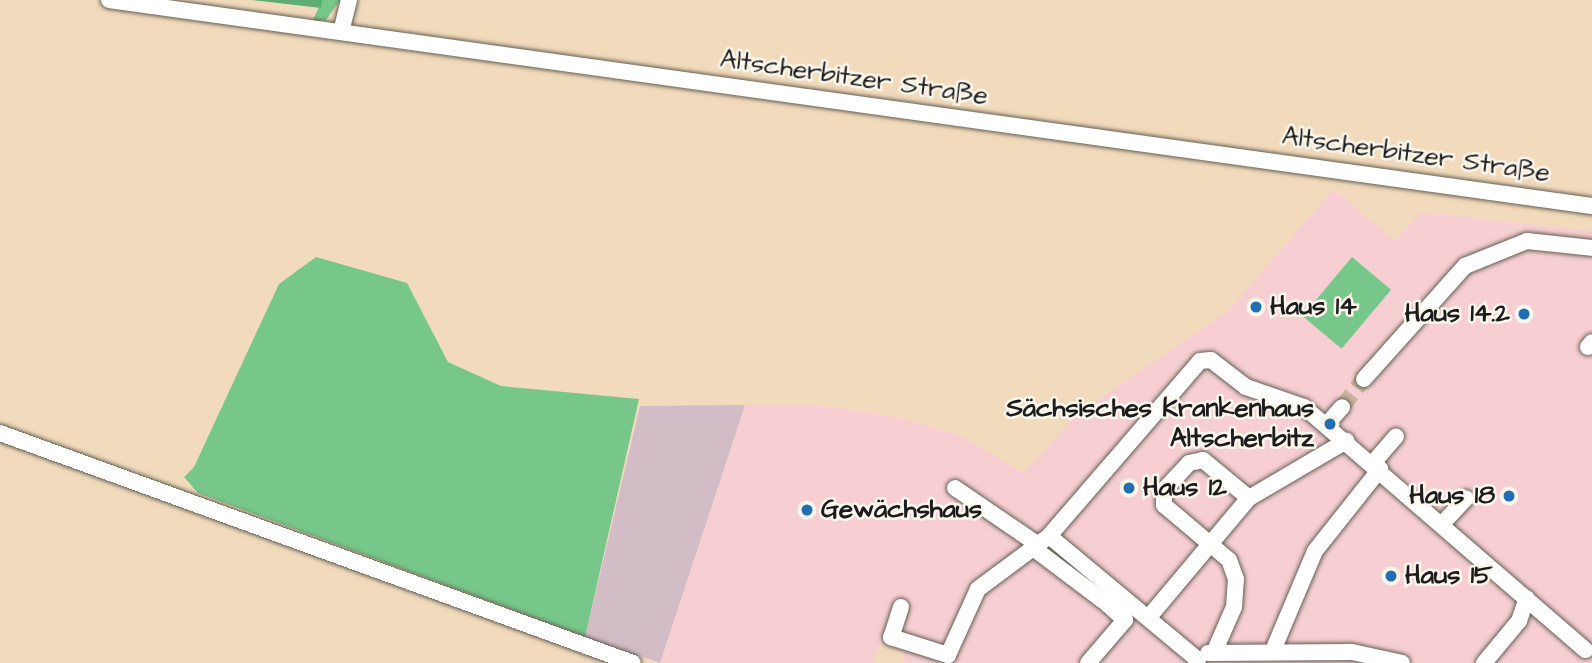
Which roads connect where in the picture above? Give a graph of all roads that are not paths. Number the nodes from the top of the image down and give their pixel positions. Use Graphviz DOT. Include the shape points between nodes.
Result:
graph roads {
  1 [pos="109,0"];
  2 [pos="349,0"];
  3 [pos="341,32"];
  4 [pos="1592,206"];
  5 [pos="1592,248"];
  6 [pos="1364,379"];
  7 [pos="1342,407"];
  8 [pos="1326,425"];
  9 [pos="0,433"];
  10 [pos="1396,437"];
  11 [pos="1346,441"];
  12 [pos="1377,466"];
  13 [pos="955,488"];
  14 [pos="1249,498"];
  15 [pos="1466,498"];
  16 [pos="1443,524"];
  17 [pos="1039,542"];
  18 [pos="1212,544"];
  19 [pos="1527,598"];
  20 [pos="1102,600"];
  21 [pos="1134,606"];
  22 [pos="901,607"];
  23 [pos="1149,617"];
  24 [pos="1216,648"];
  25 [pos="1273,648"];
  26 [pos="1585,652"];
  27 [pos="1373,659"];
  28 [pos="1197,662"];
  29 [pos="633,663"];
  30 [pos="1088,663"];
  31 [pos="1402,663"];
  32 [pos="1484,663"];
  1 -- 3 [label="street, Altscherbitzer Straße"];
  2 -- 3 [label="street"];
  3 -- 4 [label="street, Altscherbitzer Straße"];
  5 -- 6 [label="street" via="1527,241 1465,266"];
  7 -- 8 [label="street"];
  8 -- 11 [label="street"];
  8 -- 17 [label="street" via="1304,407 1258,393 1211,360 1200,361"];
  9 -- 29 [label="street"];
  10 -- 12 [label="street"];
  11 -- 12 [label="street"];
  11 -- 14 [label="street"];
  12 -- 16 [label="street"];
  12 -- 25 [label="street" via="1315,551"];
  13 -- 17 [label="street"];
  14 -- 18 [label="street"];
  14 -- 18 [label="street" via="1203,460 1189,463 1164,490 1164,505"];
  15 -- 16 [label="street"];
  16 -- 19 [label="street"];
  17 -- 20 [label="street"];
  17 -- 21 [label="street"];
  17 -- 22 [label="street" via="978,589 948,654 891,637"];
  18 -- 23 [label="street"];
  18 -- 24 [label="street" via="1236,579 1234,607"];
  19 -- 26 [label="street"];
  19 -- 32 [label="street" via="1519,621"];
  20 -- 21 [label="street"];
  20 -- 30 [label="street" via="1125,620"];
  21 -- 23 [label="street"];
  23 -- 28 [label="street"];
  24 -- 25 [label="street"];
  24 -- 28 [label="street"];
  25 -- 27 [label="street"];
  27 -- 31 [label="street"];
}
